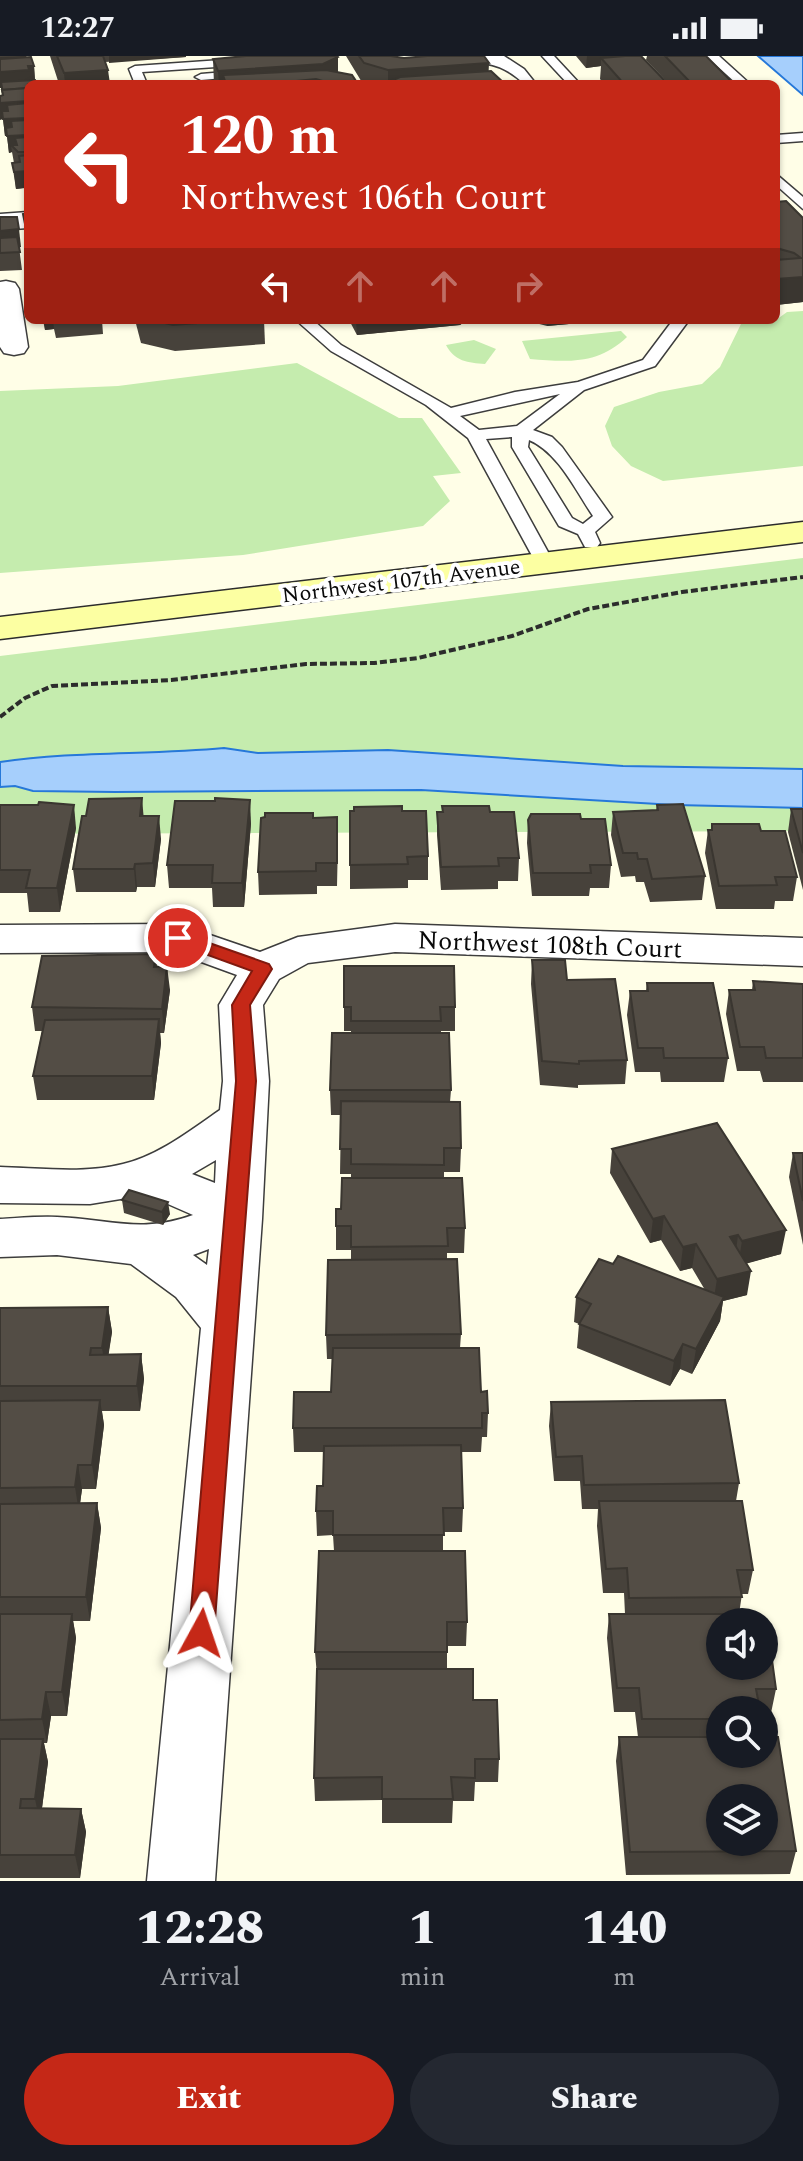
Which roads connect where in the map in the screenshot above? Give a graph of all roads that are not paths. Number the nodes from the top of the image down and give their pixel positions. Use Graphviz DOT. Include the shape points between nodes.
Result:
graph roads {
  1 [pos="423,56"];
  2 [pos="497,56"];
  3 [pos="548,56"];
  4 [pos="712,56"];
  5 [pos="207,60"];
  6 [pos="139,80"];
  7 [pos="199,80"];
  8 [pos="206,80"];
  9 [pos="527,80"];
  10 [pos="570,80"];
  11 [pos="739,80"];
  12 [pos="803,137"];
  13 [pos="780,139"];
  14 [pos="780,182"];
  15 [pos="803,205"];
  16 [pos="24,220"];
  17 [pos="0,222"];
  18 [pos="11,288"];
  19 [pos="309,324"];
  20 [pos="678,324"];
  21 [pos="14,347"];
  22 [pos="581,386"];
  23 [pos="448,414"];
  24 [pos="521,431"];
  25 [pos="475,435"];
  26 [pos="529,465"];
  27 [pos="493,468"];
  28 [pos="803,505"];
  29 [pos="803,532"];
  30 [pos="591,544"];
  31 [pos="538,550"];
  32 [pos="0,599"];
  33 [pos="0,628"];
  34 [pos="0,939"];
  35 [pos="803,952"];
  36 [pos="280,960"];
  37 [pos="243,1118"];
  38 [pos="121,1181"];
  39 [pos="0,1185"];
  40 [pos="237,1219"];
  41 [pos="0,1238"];
  42 [pos="94,1239"];
  43 [pos="144,1246"];
  44 [pos="227,1322"];
  45 [pos="181,1881"];
  1 -- 2 [label="lane" via="427,61"];
  2 -- 9 [label="lane"];
  3 -- 10 [label="lane"];
  4 -- 11 [label="lane"];
  5 -- 6 [label="lane" via="135,69"];
  5 -- 7 [label="lane"];
  5 -- 8 [label="lane" via="250,61 256,73"];
  12 -- 13 [label="lane"];
  14 -- 15 [label="lane"];
  16 -- 17 [label="street"];
  18 -- 21 [label="street"];
  19 -- 23 [label="lane" via="336,348"];
  20 -- 22 [label="lane" via="649,363"];
  22 -- 23 [label="lane"];
  22 -- 24 [label="lane"];
  23 -- 25 [label="lane"];
  24 -- 25 [label="lane"];
  24 -- 26 [label="lane" via="520,447"];
  24 -- 30 [label="lane" via="546,441 603,517"];
  25 -- 27 [label="lane"];
  26 -- 27 [label="lane"];
  26 -- 30 [label="lane" via="565,522"];
  27 -- 31 [label="lane"];
  28 -- 30 [label="main road, Northwest 107th Avenue"];
  29 -- 30 [label="main road, Northwest 107th Avenue"];
  30 -- 31 [label="main road, Northwest 107th Avenue"];
  31 -- 32 [label="main road, Northwest 107th Avenue"];
  31 -- 33 [label="main road, Northwest 107th Avenue"];
  34 -- 36 [label="street" via="178,938"];
  35 -- 36 [label="street, Northwest 108th Court" via="395,938"];
  36 -- 37 [label="street" via="241,1005"];
  37 -- 38 [label="street" via="217,1137"];
  37 -- 40 [label="street"];
  38 -- 39 [label="street"];
  38 -- 40 [label="street" via="167,1183 208,1198"];
  38 -- 42 [label="street"];
  40 -- 43 [label="street" via="171,1243"];
  40 -- 44 [label="street"];
  41 -- 42 [label="street"];
  42 -- 43 [label="street"];
  43 -- 44 [label="street" via="194,1283"];
  44 -- 45 [label="street"];
}
